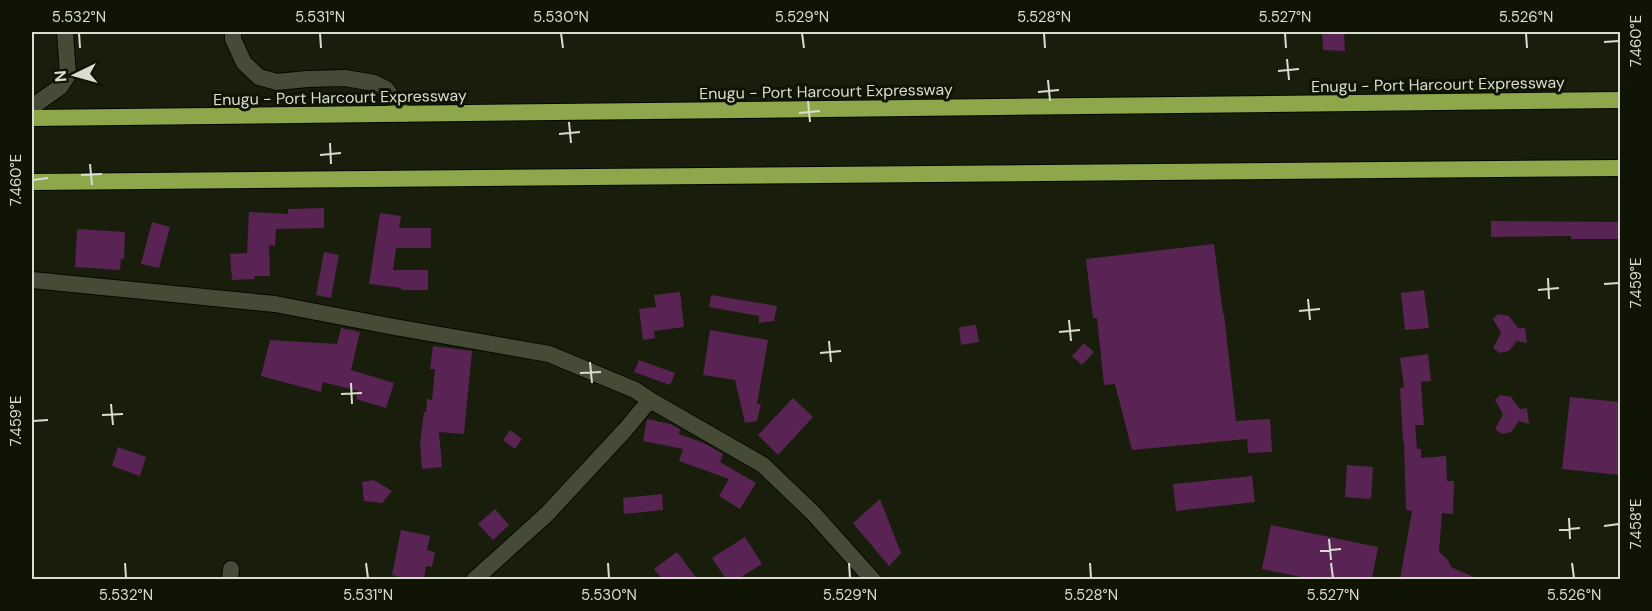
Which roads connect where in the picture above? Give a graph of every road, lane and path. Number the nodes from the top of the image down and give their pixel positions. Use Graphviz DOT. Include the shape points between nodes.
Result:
graph roads {
  1 [pos="64,32"];
  2 [pos="233,32"];
  3 [pos="1620,100"];
  4 [pos="32,105"];
  5 [pos="404,114"];
  6 [pos="1620,168"];
  7 [pos="32,182"];
  8 [pos="32,280"];
  9 [pos="650,400"];
  10 [pos="474,579"];
  11 [pos="873,579"];
  1 -- 4 [label="street" via="68,75 60,87"];
  2 -- 5 [label="street" via="244,63 259,77 277,82 345,78 374,83 386,89"];
  3 -- 5 [label="highway, Enugu - Port Harcourt Expressway"];
  4 -- 5 [label="highway, Enugu - Port Harcourt Expressway"];
  6 -- 7 [label="highway"];
  8 -- 9 [label="street" via="275,304 549,354"];
  9 -- 10 [label="street" via="547,514"];
  9 -- 11 [label="street" via="764,465"];
}
